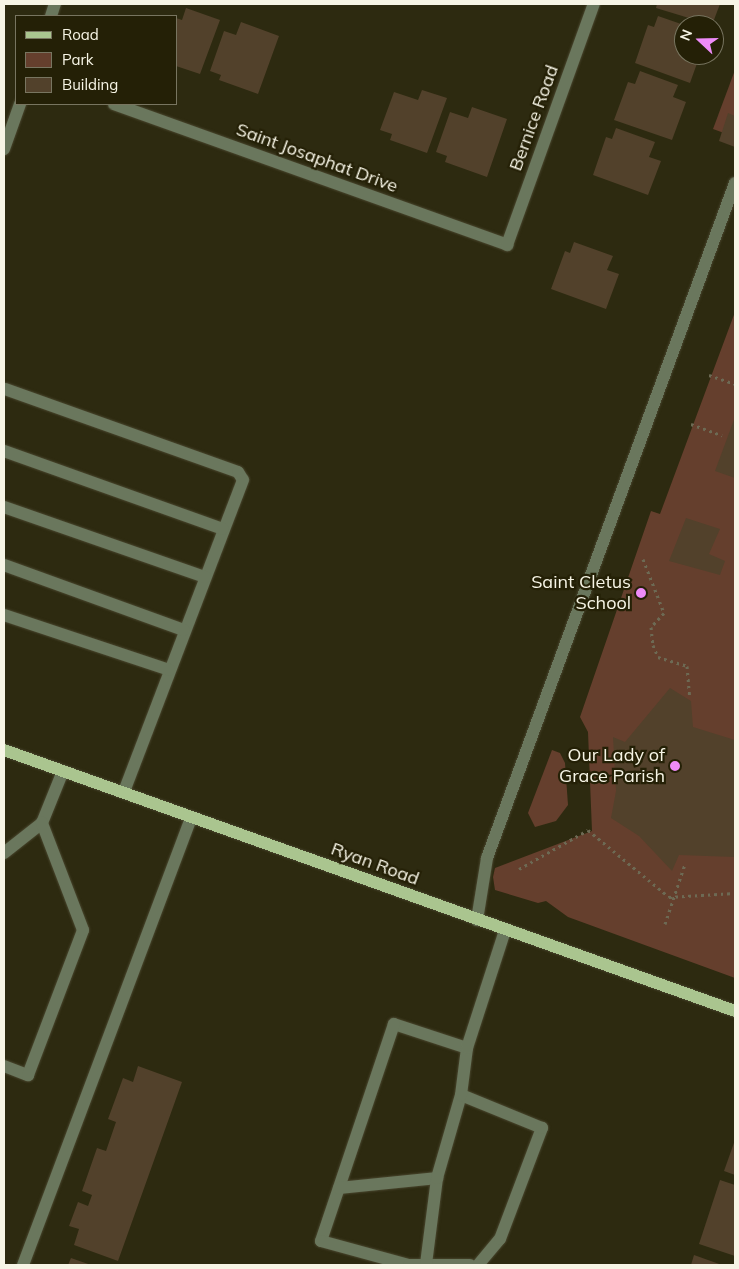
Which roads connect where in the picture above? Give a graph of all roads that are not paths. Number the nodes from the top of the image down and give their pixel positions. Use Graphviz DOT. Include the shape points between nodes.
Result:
graph roads {
  1 [pos="594,4"];
  2 [pos="20,105"];
  3 [pos="117,105"];
  4 [pos="4,149"];
  5 [pos="735,183"];
  6 [pos="507,245"];
  7 [pos="4,390"];
  8 [pos="4,451"];
  9 [pos="4,507"];
  10 [pos="223,529"];
  11 [pos="4,565"];
  12 [pos="205,577"];
  13 [pos="4,615"];
  14 [pos="184,630"];
  15 [pos="169,670"];
  16 [pos="4,750"];
  17 [pos="63,771"];
  18 [pos="124,792"];
  19 [pos="191,817"];
  20 [pos="42,823"];
  21 [pos="4,853"];
  22 [pos="477,920"];
  23 [pos="505,930"];
  24 [pos="735,1011"];
  25 [pos="466,1048"];
  26 [pos="4,1066"];
  27 [pos="461,1095"];
  28 [pos="437,1178"];
  29 [pos="339,1188"];
  30 [pos="426,1264"];
  31 [pos="23,1265"];
  32 [pos="470,1265"];
  33 [pos="478,1265"];
  1 -- 6 [label="street, Bernice Road"];
  2 -- 4 [label="street"];
  3 -- 6 [label="street, Saint Josaphat Drive"];
  5 -- 22 [label="street" via="487,858"];
  7 -- 10 [label="street" via="238,472 243,480"];
  8 -- 10 [label="street"];
  9 -- 12 [label="street"];
  10 -- 12 [label="street"];
  11 -- 14 [label="street"];
  12 -- 14 [label="street"];
  13 -- 15 [label="street"];
  14 -- 15 [label="street"];
  15 -- 18 [label="street"];
  16 -- 17 [label="main road, Ryan Road"];
  17 -- 18 [label="main road, Ryan Road"];
  17 -- 20 [label="street"];
  18 -- 19 [label="main road, Ryan Road"];
  19 -- 22 [label="main road, Ryan Road"];
  19 -- 31 [label="street"];
  20 -- 21 [label="street"];
  20 -- 26 [label="street" via="83,930 28,1075"];
  22 -- 23 [label="main road, Ryan Road"];
  23 -- 24 [label="main road, Ryan Road"];
  23 -- 25 [label="street"];
  25 -- 27 [label="street"];
  25 -- 29 [label="street" via="394,1024"];
  27 -- 28 [label="street"];
  27 -- 33 [label="street" via="542,1128 500,1239"];
  28 -- 29 [label="street"];
  28 -- 30 [label="street"];
  29 -- 30 [label="street" via="321,1241 409,1265"];
  30 -- 32 [label="street"];
}
